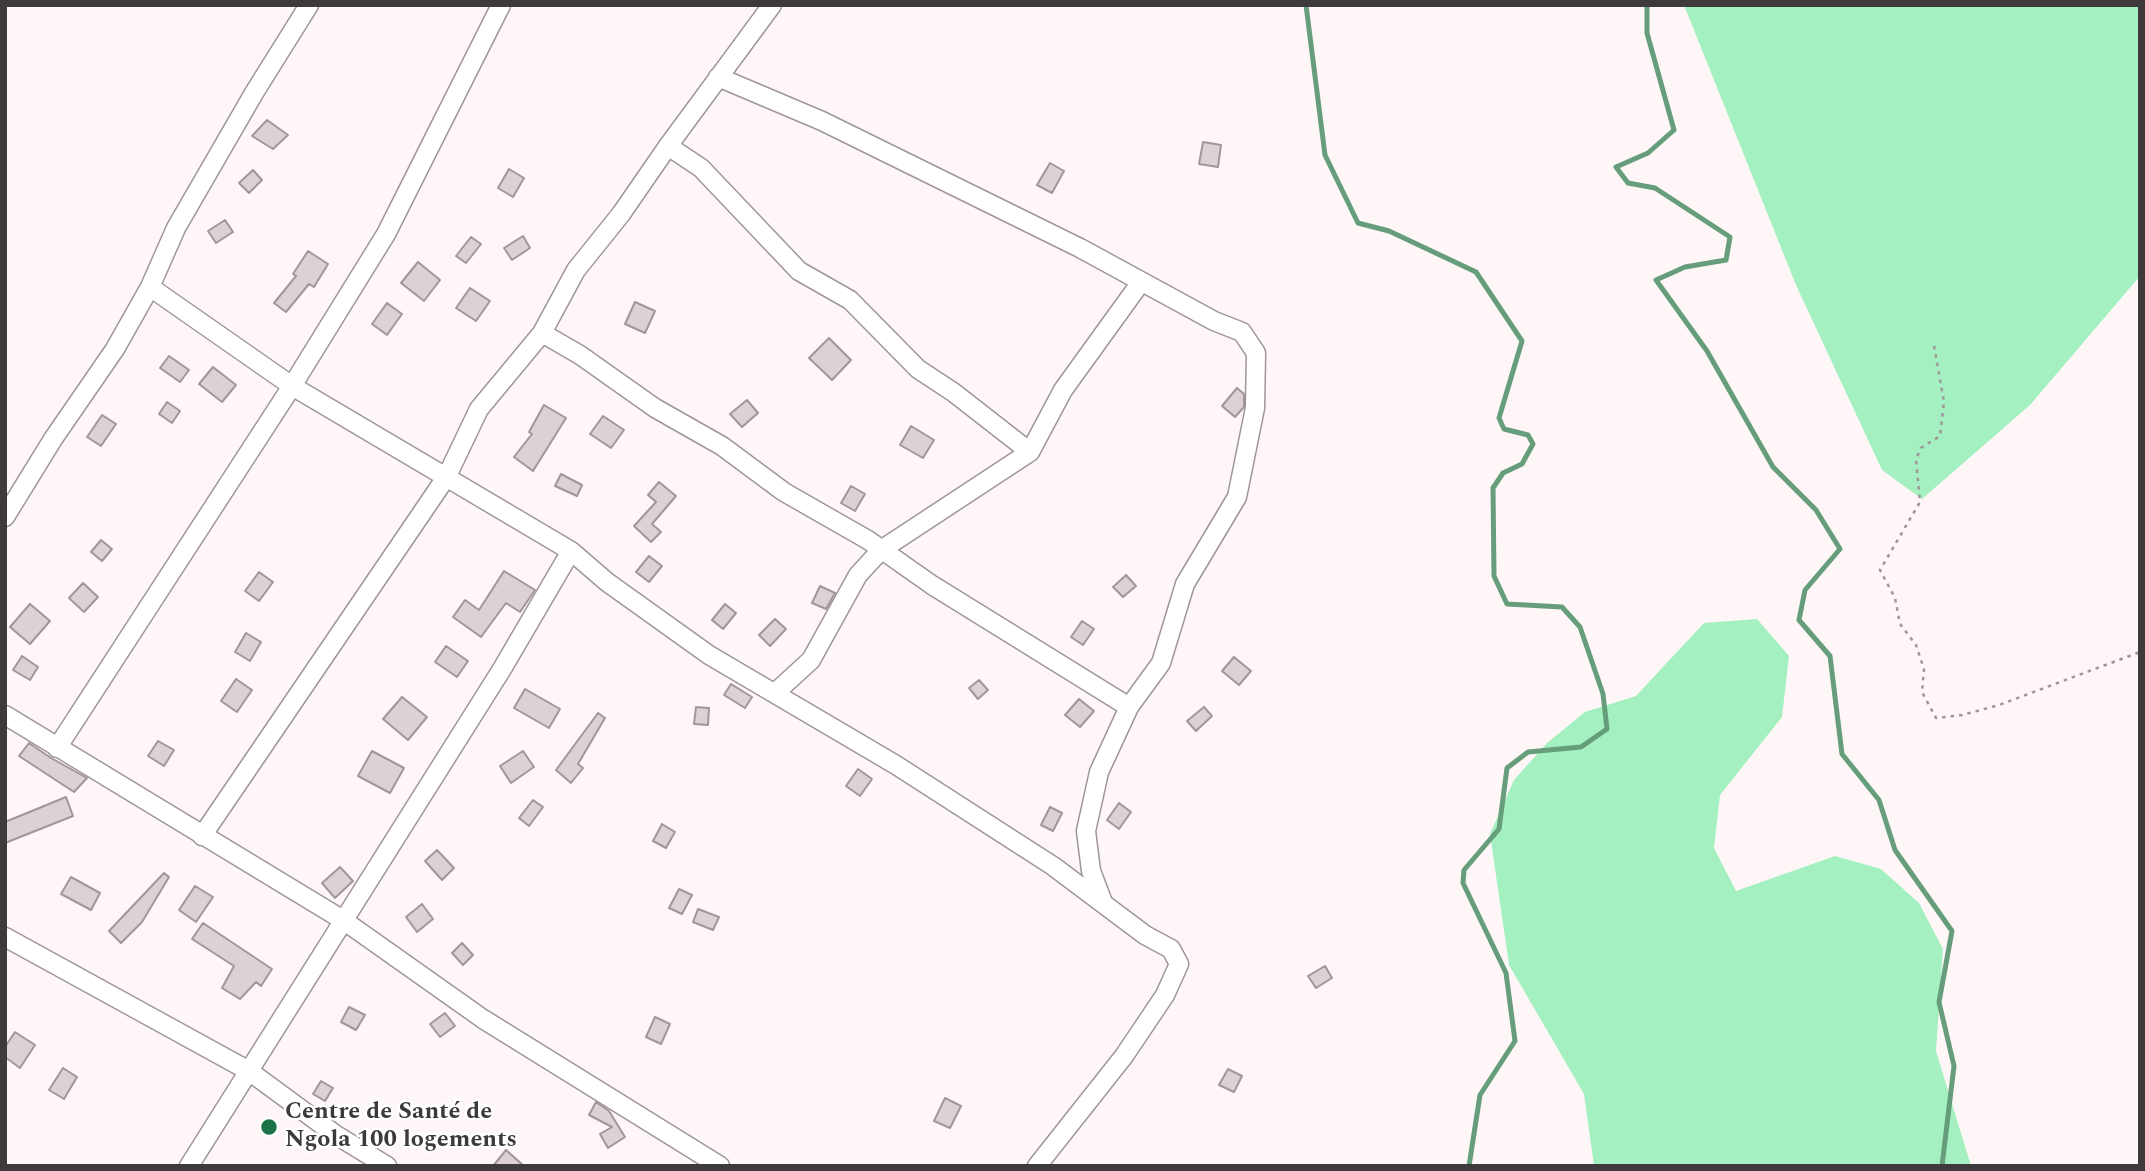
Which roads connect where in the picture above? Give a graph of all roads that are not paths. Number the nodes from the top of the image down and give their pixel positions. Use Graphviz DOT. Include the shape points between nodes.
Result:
graph roads {
  1 [pos="309,5"];
  2 [pos="501,5"];
  3 [pos="772,5"];
  4 [pos="718,76"];
  5 [pos="667,146"];
  6 [pos="1141,282"];
  7 [pos="150,287"];
  8 [pos="542,333"];
  9 [pos="292,386"];
  10 [pos="1030,452"];
  11 [pos="447,476"];
  12 [pos="5,517"];
  13 [pos="881,550"];
  14 [pos="571,551"];
  15 [pos="775,693"];
  16 [pos="1129,707"];
  17 [pos="5,715"];
  18 [pos="57,748"];
  19 [pos="202,836"];
  20 [pos="1102,900"];
  21 [pos="343,920"];
  22 [pos="5,937"];
  23 [pos="248,1071"];
  24 [pos="189,1166"];
  25 [pos="387,1166"];
  26 [pos="720,1166"];
  27 [pos="1037,1166"];
  1 -- 7 [label="street" via="176,228"];
  2 -- 9 [label="street" via="386,234"];
  3 -- 4 [label="street"];
  4 -- 5 [label="street"];
  4 -- 6 [label="street" via="908,163"];
  5 -- 8 [label="street" via="576,270"];
  5 -- 10 [label="street" via="701,168 799,271 850,300 918,369"];
  6 -- 10 [label="street" via="1063,390"];
  6 -- 16 [label="street" via="1242,332 1256,353 1258,379 1237,497 1185,584 1161,663"];
  7 -- 9 [label="street"];
  7 -- 12 [label="street"];
  8 -- 11 [label="street" via="479,409"];
  8 -- 13 [label="street"];
  9 -- 11 [label="street"];
  9 -- 18 [label="street"];
  10 -- 13 [label="street"];
  11 -- 14 [label="street"];
  11 -- 19 [label="street"];
  13 -- 15 [label="street" via="858,575 811,660"];
  13 -- 16 [label="street"];
  14 -- 15 [label="street" via="709,655"];
  14 -- 21 [label="street"];
  15 -- 20 [label="street" via="896,765"];
  16 -- 20 [label="street" via="1099,772 1086,831 1091,871"];
  17 -- 18 [label="street"];
  18 -- 19 [label="street"];
  19 -- 21 [label="street"];
  20 -- 27 [label="street" via="1145,935 1171,949 1180,964 1140,1033"];
  21 -- 23 [label="street"];
  21 -- 26 [label="street" via="483,1019"];
  22 -- 23 [label="street"];
  23 -- 24 [label="street"];
  23 -- 25 [label="street"];
}
